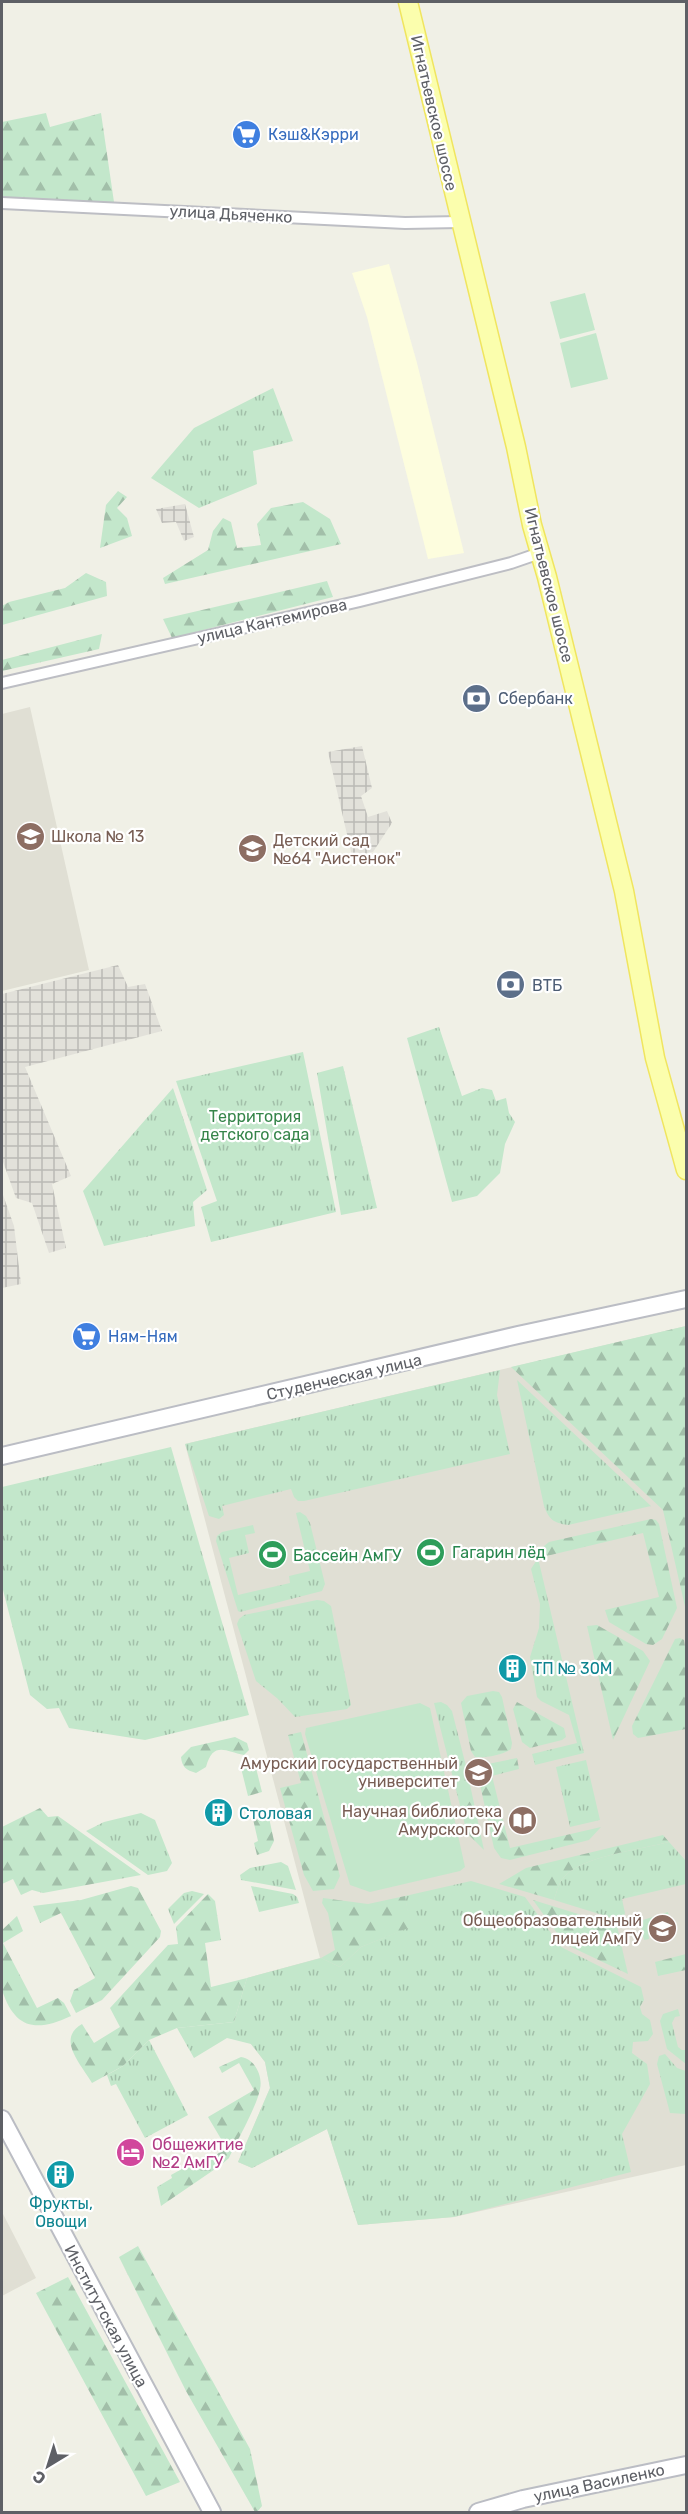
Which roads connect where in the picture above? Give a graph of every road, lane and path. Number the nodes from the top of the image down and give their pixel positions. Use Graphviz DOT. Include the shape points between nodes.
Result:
graph roads {
  1 [pos="408,2"];
  2 [pos="2,203"];
  3 [pos="460,222"];
  4 [pos="540,553"];
  5 [pos="2,683"];
  6 [pos="687,1170"];
  7 [pos="687,1299"];
  8 [pos="2,1456"];
  9 [pos="2,2119"];
  10 [pos="687,2465"];
  11 [pos="212,2512"];
  12 [pos="478,2512"];
  1 -- 3 [label="main road, Игнатьевское шоссе"];
  2 -- 3 [label="street, улица Дьяченко" via="405,223"];
  3 -- 4 [label="main road, Игнатьевское шоссе"];
  4 -- 5 [label="street, улица Кантемирова" via="360,601"];
  4 -- 6 [label="main road, Игнатьевское шоссе" via="624,891 655,1058"];
  7 -- 8 [label="street, Студенческая улица"];
  9 -- 11 [label="street, Институтская улица"];
  10 -- 12 [label="street, улица Василенко"];
}
